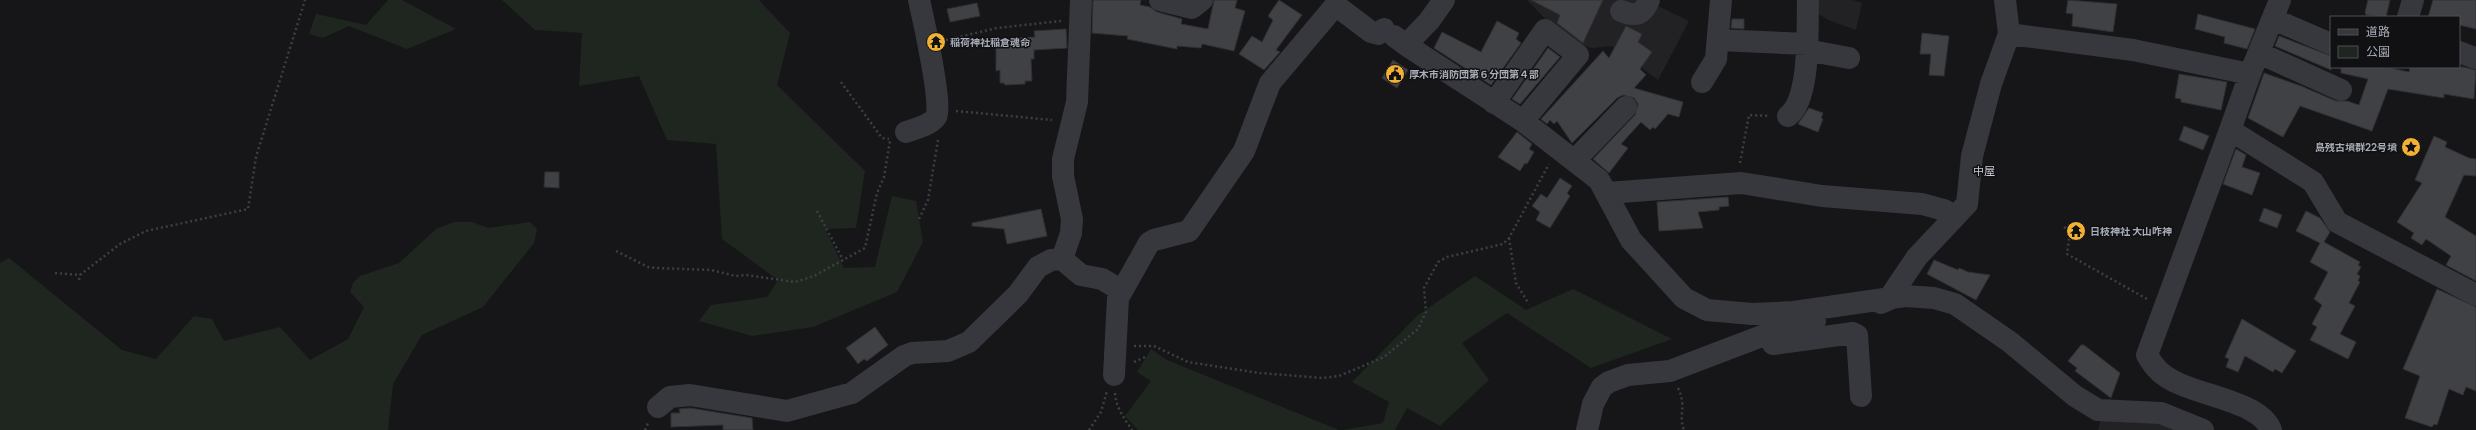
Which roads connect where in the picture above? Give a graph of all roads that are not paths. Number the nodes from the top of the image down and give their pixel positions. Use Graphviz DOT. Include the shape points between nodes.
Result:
graph roads {
  1 [pos="919,0"];
  2 [pos="1160,0"];
  3 [pos="1202,0"];
  4 [pos="1347,0"];
  5 [pos="1444,0"];
  6 [pos="1649,0"];
  7 [pos="1721,0"];
  8 [pos="1808,0"];
  9 [pos="2004,0"];
  10 [pos="2413,0"];
  11 [pos="1081,10"];
  12 [pos="2276,10"];
  13 [pos="1621,12"];
  14 [pos="2408,16"];
  15 [pos="1384,29"];
  16 [pos="2009,34"];
  17 [pos="1718,40"];
  18 [pos="2330,43"];
  19 [pos="1406,45"];
  20 [pos="1807,47"];
  21 [pos="2460,52"];
  22 [pos="2259,53"];
  23 [pos="1849,58"];
  24 [pos="2476,58"];
  25 [pos="2250,74"];
  26 [pos="1702,82"];
  27 [pos="2330,90"];
  28 [pos="1494,103"];
  29 [pos="1626,107"];
  30 [pos="1788,116"];
  31 [pos="1523,121"];
  32 [pos="2230,130"];
  33 [pos="898,136"];
  34 [pos="1575,160"];
  35 [pos="1607,192"];
  36 [pos="1954,216"];
  37 [pos="1062,259"];
  38 [pos="1122,291"];
  39 [pos="2476,295"];
  40 [pos="1888,300"];
  41 [pos="1752,340"];
  42 [pos="878,375"];
  43 [pos="1114,375"];
  44 [pos="845,378"];
  45 [pos="1861,396"];
  46 [pos="658,406"];
  47 [pos="1587,430"];
  48 [pos="2203,430"];
  49 [pos="2271,430"];
  1 -- 33 [label="street" via="933,66 937,112 932,121"];
  2 -- 3 [label="street" via="1192,8"];
  4 -- 15 [label="street"];
  5 -- 19 [label="street" via="1429,21"];
  6 -- 13 [label="street" via="1646,9 1640,14"];
  7 -- 17 [label="street"];
  8 -- 20 [label="street"];
  9 -- 16 [label="street"];
  10 -- 14 [label="street"];
  11 -- 37 [label="street" via="1077,102 1063,160 1063,176 1072,218 1071,233"];
  12 -- 18 [label="street"];
  12 -- 22 [label="street"];
  15 -- 19 [label="street"];
  15 -- 38 [label="street" via="1378,34 1371,32 1338,7 1334,7 1270,83 1244,151 1189,231 1149,243"];
  16 -- 25 [label="street" via="2133,50"];
  16 -- 36 [label="street" via="1990,84 1972,156 1966,204"];
  17 -- 20 [label="street"];
  17 -- 26 [label="street" via="1716,59"];
  19 -- 28 [label="street"];
  20 -- 23 [label="street"];
  20 -- 30 [label="street" via="1802,89 1795,111"];
  21 -- 24 [label="street"];
  22 -- 25 [label="street"];
  22 -- 27 [label="street"];
  25 -- 32 [label="street"];
  28 -- 31 [label="street"];
  28 -- 31 [label="street" via="1545,30 1578,55"];
  29 -- 34 [label="street"];
  31 -- 34 [label="street"];
  32 -- 39 [label="street" via="2313,182 2337,222"];
  32 -- 49 [label="street" via="2147,355 2158,371 2178,383 2254,411 2265,420"];
  34 -- 35 [label="street" via="1599,180"];
  35 -- 36 [label="street" via="1737,184 1822,196 1922,204 1944,210"];
  35 -- 40 [label="street" via="1631,240 1684,298 1707,310 1752,314 1787,313"];
  36 -- 40 [label="street" via="1917,257"];
  37 -- 38 [label="street" via="1081,275 1102,279"];
  37 -- 42 [label="street" via="1051,260 1038,267 1018,294 970,342 948,351 908,355"];
  38 -- 43 [label="street" via="1118,298"];
  40 -- 41 [label="street" via="1846,317 1808,322"];
  40 -- 48 [label="street" via="1905,296 1934,298 1955,304 2010,342 2075,396 2098,410 2161,413"];
  41 -- 45 [label="street" via="1760,347 1853,332 1857,335"];
  41 -- 47 [label="street" via="1670,371 1628,375 1609,382 1602,387 1593,404"];
  42 -- 44 [label="street" via="875,372 847,380"];
  42 -- 46 [label="street" via="852,393 787,411 690,395 670,397"];
}
